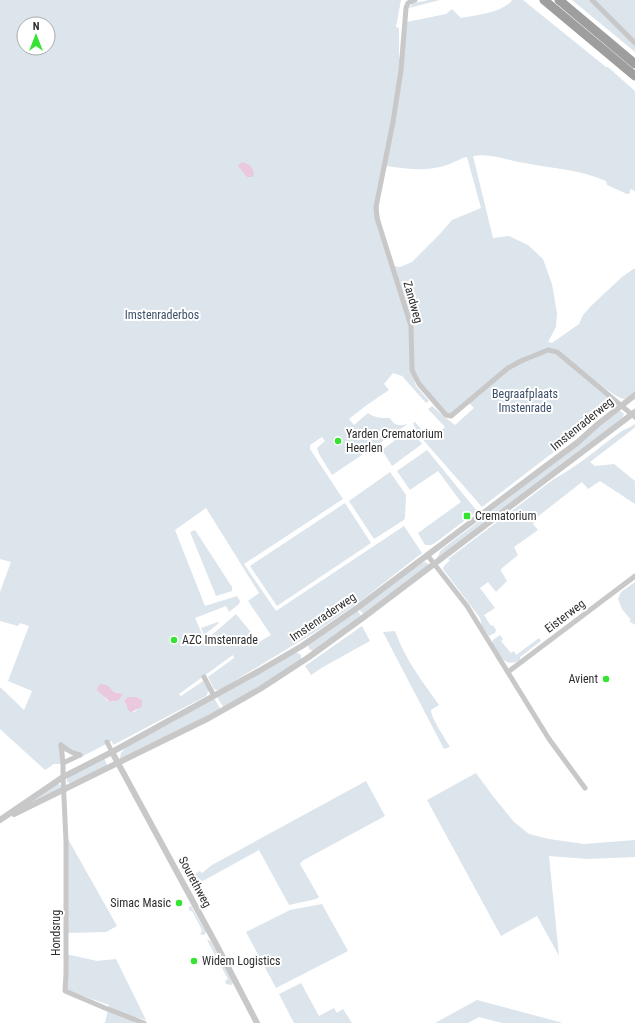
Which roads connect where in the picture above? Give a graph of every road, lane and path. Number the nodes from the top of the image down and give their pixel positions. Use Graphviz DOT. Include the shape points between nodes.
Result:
graph roads {
  1 [pos="415,0"];
  2 [pos="544,0"];
  3 [pos="559,0"];
  4 [pos="592,0"];
  5 [pos="607,40"];
  6 [pos="635,43"];
  7 [pos="635,60"];
  8 [pos="635,64"];
  9 [pos="635,76"];
  10 [pos="635,395"];
  11 [pos="622,406"];
  12 [pos="634,414"];
  13 [pos="428,556"];
  14 [pos="434,564"];
  15 [pos="635,576"];
  16 [pos="508,672"];
  17 [pos="204,677"];
  18 [pos="214,696"];
  19 [pos="107,742"];
  20 [pos="112,752"];
  21 [pos="63,763"];
  22 [pos="118,764"];
  23 [pos="62,777"];
  24 [pos="585,788"];
  25 [pos="64,789"];
  26 [pos="0,820"];
  27 [pos="144,1023"];
  28 [pos="257,1023"];
  1 -- 11 [label="street, Zandweg" via="408,3 406,8 401,70 376,207 377,218 411,326 412,370 419,384 449,416 454,415 508,368 544,351 553,351"];
  2 -- 9 [label="highway"];
  3 -- 5 [label="highway"];
  4 -- 6 [label="street"];
  5 -- 7 [label="highway"];
  5 -- 8 [label="highway"];
  10 -- 11 [label="street, Imstenraderweg"];
  11 -- 12 [label="street"];
  11 -- 13 [label="street, Imstenraderweg"];
  12 -- 14 [label="street, Imstenraderweg"];
  13 -- 14 [label="street"];
  13 -- 18 [label="street, Imstenraderweg" via="302,646"];
  14 -- 16 [label="street" via="467,606"];
  14 -- 22 [label="street, Imstenraderweg" via="309,657 260,689"];
  15 -- 16 [label="street, Eisterweg"];
  16 -- 24 [label="street" via="549,739"];
  17 -- 18 [label="street"];
  18 -- 20 [label="street, Imstenraderweg"];
  19 -- 20 [label="street"];
  20 -- 22 [label="street, Sourethweg"];
  20 -- 23 [label="street, Imstenraderweg"];
  21 -- 23 [label="street"];
  22 -- 25 [label="street, Imstenraderweg"];
  22 -- 28 [label="street, Sourethweg"];
  23 -- 25 [label="street"];
  23 -- 26 [label="street, Imstenraderweg"];
  25 -- 26 [label="street, Imstenraderweg"];
  25 -- 27 [label="street, Hondsrug" via="65,991"];
}
